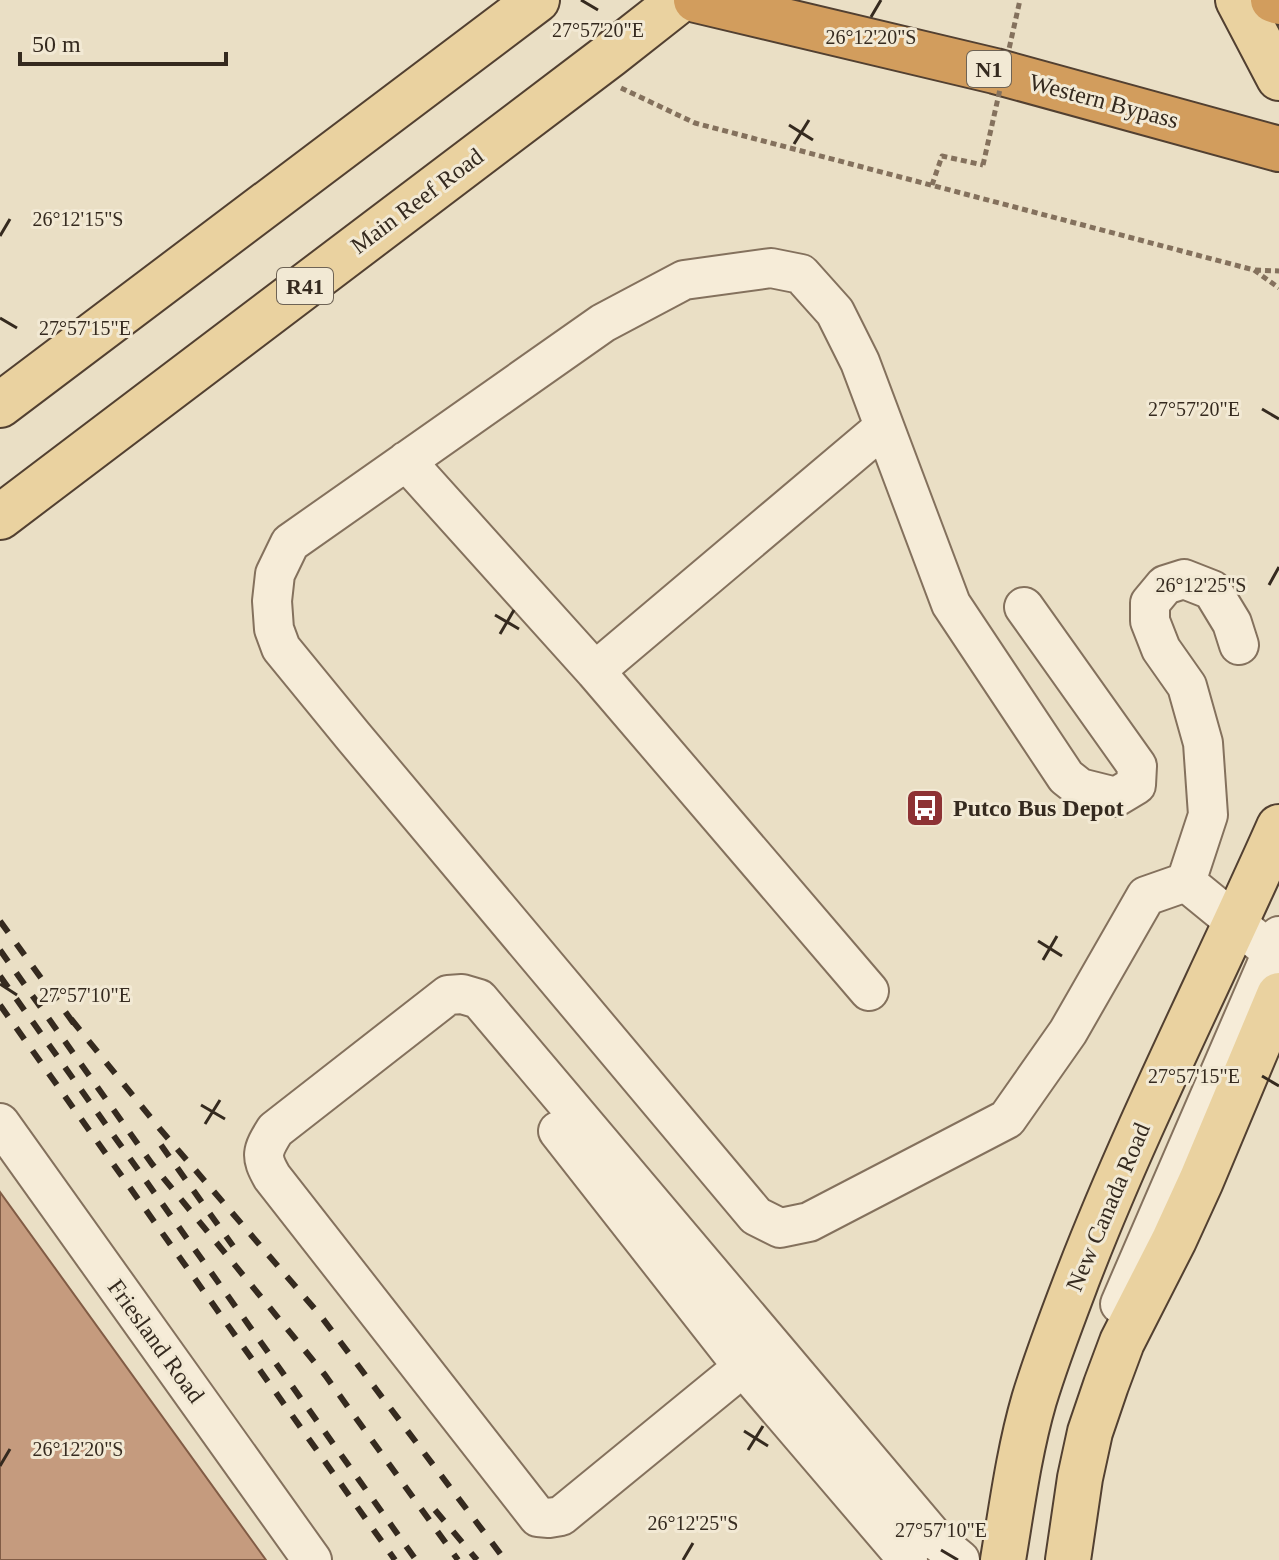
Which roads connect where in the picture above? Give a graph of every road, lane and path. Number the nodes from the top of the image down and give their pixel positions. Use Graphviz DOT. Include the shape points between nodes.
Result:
graph roads {
  1 [pos="680,0"];
  2 [pos="696,0"];
  3 [pos="1020,0"];
  4 [pos="1238,0"];
  5 [pos="1261,0"];
  6 [pos="1273,0"];
  7 [pos="1279,2"];
  8 [pos="528,7"];
  9 [pos="1279,36"];
  10 [pos="598,64"];
  11 [pos="1279,78"];
  12 [pos="1279,149"];
  13 [pos="932,185"];
  14 [pos="1254,270"];
  15 [pos="1279,271"];
  16 [pos="1279,288"];
  17 [pos="0,405"];
  18 [pos="884,427"];
  19 [pos="406,461"];
  20 [pos="0,517"];
  21 [pos="1024,607"];
  22 [pos="1239,645"];
  23 [pos="595,671"];
  24 [pos="1279,827"];
  25 [pos="1279,858"];
  26 [pos="1186,882"];
  27 [pos="1265,950"];
  28 [pos="869,991"];
  29 [pos="448,995"];
  30 [pos="0,1123"];
  31 [pos="743,1367"];
  32 [pos="312,1560"];
  33 [pos="908,1560"];
  34 [pos="960,1560"];
  35 [pos="1003,1560"];
  36 [pos="1021,1560"];
  37 [pos="1048,1560"];
  38 [pos="1068,1560"];
  1 -- 10 [label="main road, Main Reef Road / R41"];
  2 -- 12 [label="highway, Western Bypass / N1" via="995,71"];
  3 -- 13 [label="path, bridge" via="983,165 942,156"];
  4 -- 11 [label="main road"];
  5 -- 9 [label="lane"];
  6 -- 7 [label="highway"];
  8 -- 17 [label="main road"];
  10 -- 13 [label="path" via="695,123"];
  10 -- 20 [label="main road, Main Reef Road / R41"];
  13 -- 14 [label="path"];
  14 -- 15 [label="path"];
  14 -- 16 [label="path"];
  18 -- 19 [label="lane" via="835,312 801,274 771,268 684,280 603,323"];
  18 -- 21 [label="lane" via="951,604 1066,777 1080,788 1116,797 1136,785 1137,766"];
  18 -- 23 [label="lane"];
  19 -- 23 [label="lane"];
  19 -- 26 [label="lane" via="290,543 275,574 272,601 281,648 756,1216 780,1228 809,1222 1007,1119 1068,1032 1146,896"];
  22 -- 26 [label="lane" via="1212,590 1184,579 1165,585 1150,603 1150,621 1161,649 1187,686 1203,743 1208,815"];
  23 -- 28 [label="lane"];
  24 -- 27 [label="main road, New Canada Road"];
  25 -- 27 [label="lane, New Canada Road"];
  26 -- 27 [label="lane"];
  27 -- 35 [label="main road, New Canada Road" via="1156,1093 1098,1225 1034,1400"];
  27 -- 36 [label="lane, New Canada Road" via="1196,1038 1080,1313 1053,1396"];
  27 -- 37 [label="lane, New Canada Road" via="1085,1387 1063,1466"];
  27 -- 38 [label="main road, New Canada Road" via="1201,1181 1122,1342 1090,1432"];
  29 -- 31 [label="lane"];
  29 -- 31 [label="lane" via="275,1130 263,1160 538,1517 561,1516"];
  29 -- 34 [label="lane" via="479,999 937,1541"];
  30 -- 32 [label="lane, Friesland Road"];
  31 -- 33 [label="lane"];
}
